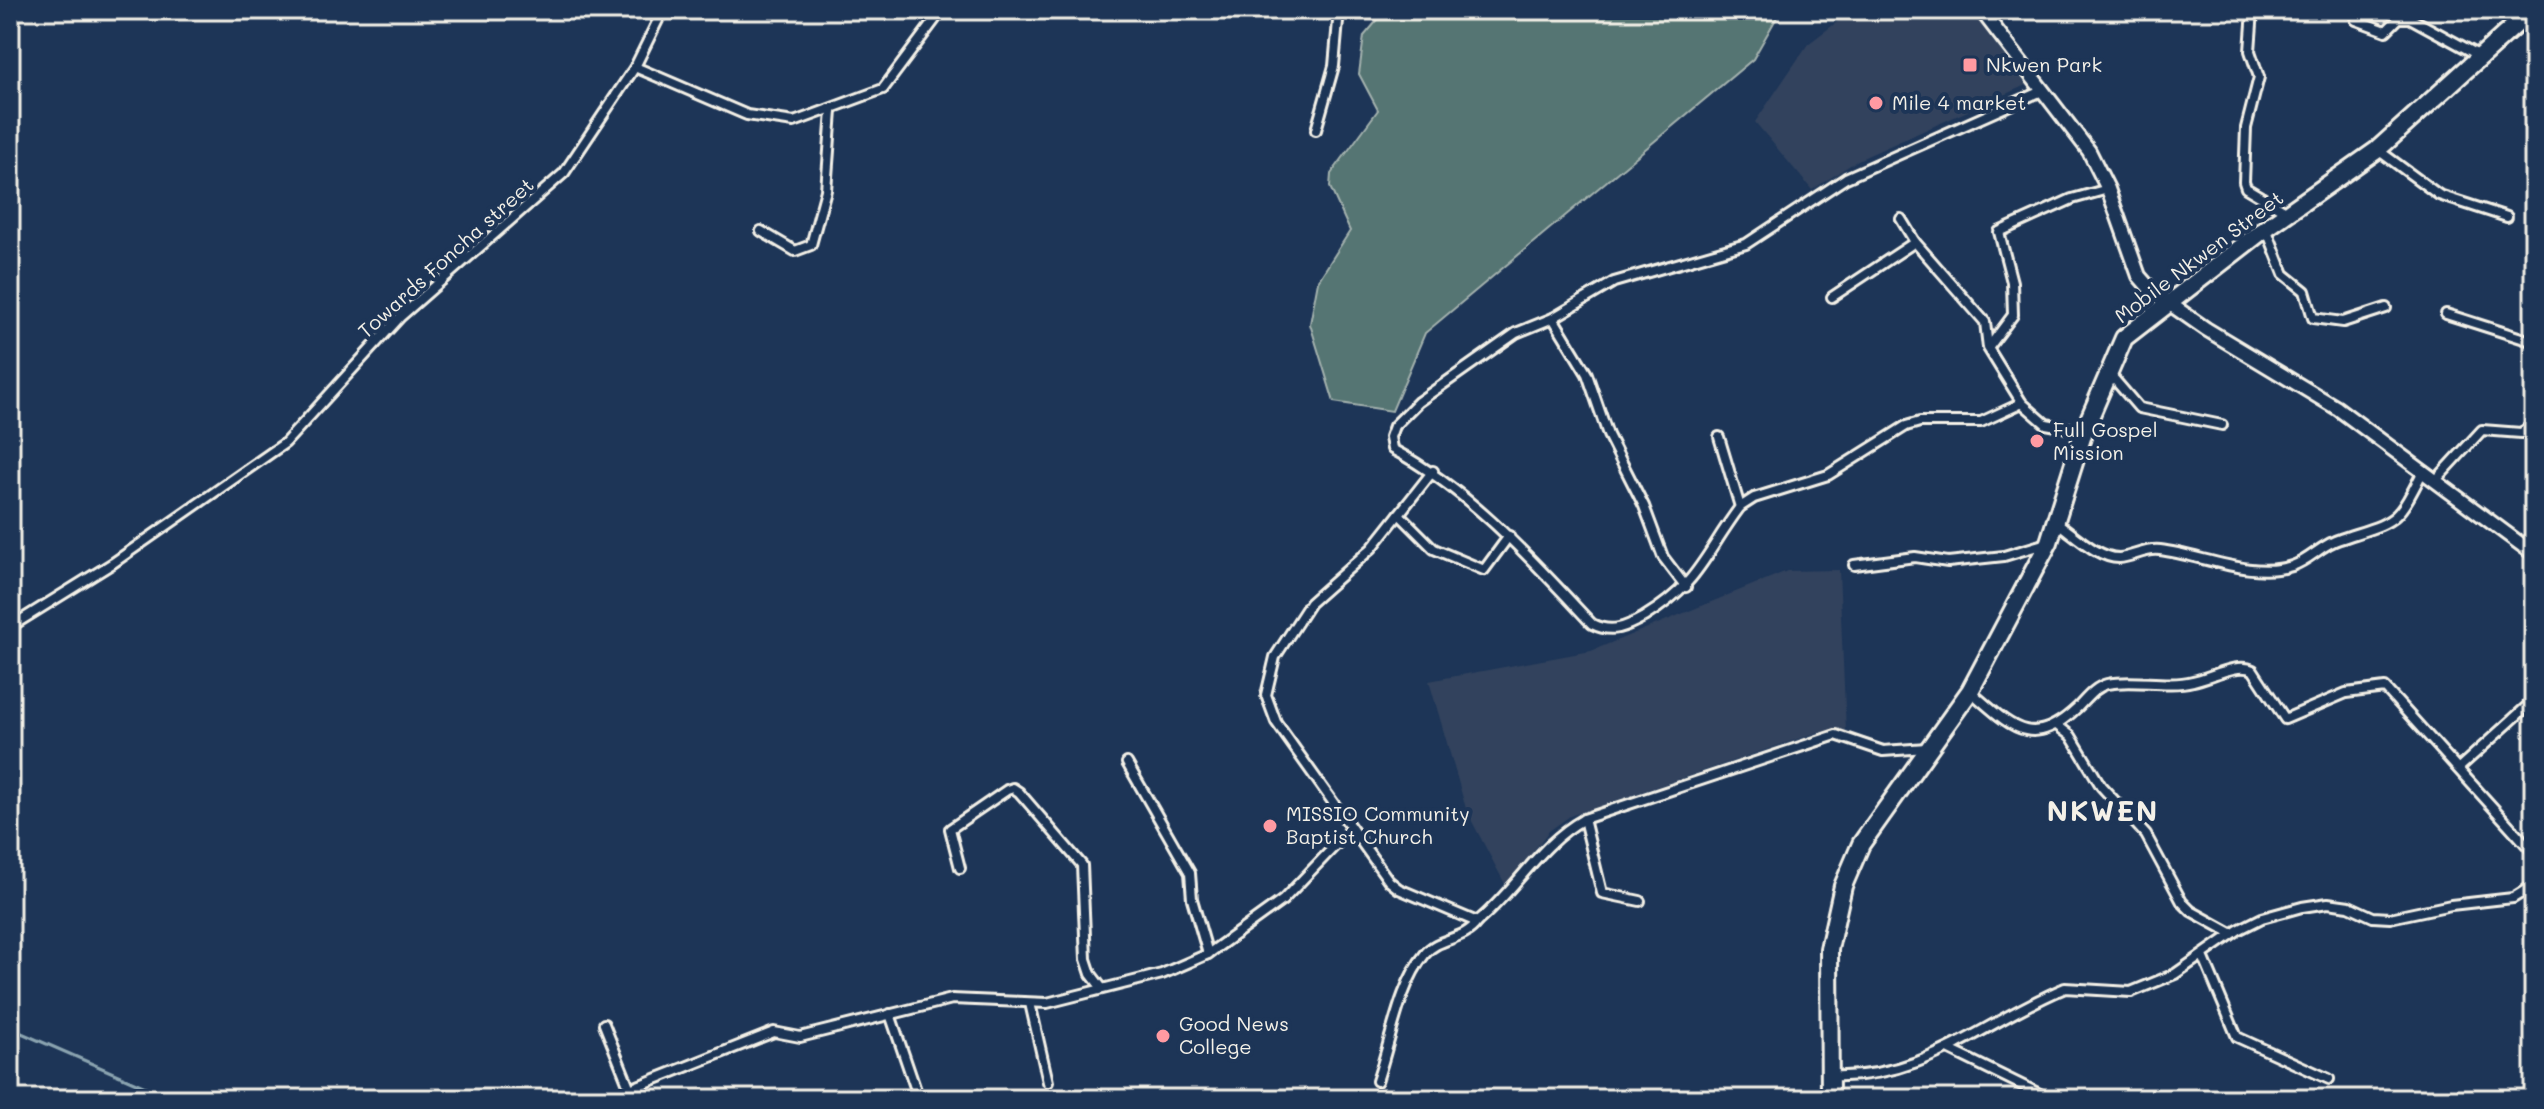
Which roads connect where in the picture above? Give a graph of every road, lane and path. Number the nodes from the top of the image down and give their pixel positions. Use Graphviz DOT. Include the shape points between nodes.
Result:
graph roads {
  1 [pos="663,10"];
  2 [pos="942,10"];
  3 [pos="1339,10"];
  4 [pos="1981,10"];
  5 [pos="2253,10"];
  6 [pos="2532,10"];
  7 [pos="2356,20"];
  8 [pos="2480,56"];
  9 [pos="635,67"];
  10 [pos="2044,90"];
  11 [pos="832,111"];
  12 [pos="1316,130"];
  13 [pos="2377,150"];
  14 [pos="2108,189"];
  15 [pos="2289,213"];
  16 [pos="2507,217"];
  17 [pos="1901,219"];
  18 [pos="2266,228"];
  19 [pos="761,231"];
  20 [pos="1915,242"];
  21 [pos="1832,297"];
  22 [pos="2169,303"];
  23 [pos="2386,308"];
  24 [pos="2446,314"];
  25 [pos="1553,318"];
  26 [pos="2534,342"];
  27 [pos="1988,348"];
  28 [pos="2108,372"];
  29 [pos="2022,403"];
  30 [pos="2534,424"];
  31 [pos="2222,425"];
  32 [pos="2084,431"];
  33 [pos="1719,437"];
  34 [pos="1433,471"];
  35 [pos="2423,471"];
  36 [pos="2436,480"];
  37 [pos="1740,507"];
  38 [pos="1399,514"];
  39 [pos="2056,521"];
  40 [pos="1509,536"];
  41 [pos="2049,542"];
  42 [pos="2534,554"];
  43 [pos="1854,565"];
  44 [pos="1686,587"];
  45 [pos="10,627"];
  46 [pos="1970,691"];
  47 [pos="2534,700"];
  48 [pos="2058,726"];
  49 [pos="1927,748"];
  50 [pos="1127,763"];
  51 [pos="2460,767"];
  52 [pos="1584,819"];
  53 [pos="1351,829"];
  54 [pos="2534,853"];
  55 [pos="960,868"];
  56 [pos="2534,885"];
  57 [pos="1640,901"];
  58 [pos="1477,922"];
  59 [pos="2231,933"];
  60 [pos="1208,954"];
  61 [pos="2203,956"];
  62 [pos="1101,987"];
  63 [pos="1030,1003"];
  64 [pos="890,1014"];
  65 [pos="604,1024"];
  66 [pos="1948,1049"];
  67 [pos="1831,1076"];
  68 [pos="2329,1079"];
  69 [pos="1377,1081"];
  70 [pos="1048,1082"];
  71 [pos="919,1099"];
  72 [pos="1830,1099"];
  73 [pos="2050,1099"];
  1 -- 9 [label="street, Towards Foncha street"];
  2 -- 11 [label="street" via="883,89"];
  3 -- 12 [label="street" via="1334,66"];
  4 -- 10 [label="street"];
  5 -- 15 [label="street" via="2250,51 2259,77 2246,128 2244,182"];
  6 -- 8 [label="highway, Mobile Nkwen Street"];
  7 -- 8 [label="street" via="2386,31 2399,18 2410,18"];
  8 -- 13 [label="highway, Mobile Nkwen Street"];
  9 -- 11 [label="street" via="747,115 794,122"];
  9 -- 45 [label="street, Towards Foncha street" via="564,173 400,317 285,443 113,563"];
  10 -- 14 [label="street" via="2089,151"];
  10 -- 25 [label="street" via="1846,178 1746,244 1614,282"];
  11 -- 19 [label="street" via="826,190 811,245 795,251"];
  13 -- 15 [label="highway, Mobile Nkwen Street"];
  13 -- 16 [label="street" via="2439,195"];
  14 -- 22 [label="street" via="2139,276"];
  14 -- 27 [label="street" via="1999,232 2012,282 2013,315"];
  15 -- 18 [label="highway, Mobile Nkwen Street"];
  17 -- 20 [label="street"];
  18 -- 22 [label="highway, Mobile Nkwen Street"];
  18 -- 23 [label="street" via="2284,274 2305,291 2313,318 2343,322"];
  20 -- 21 [label="street"];
  20 -- 27 [label="street" via="1985,322"];
  22 -- 28 [label="highway, Mobile Nkwen Street" via="2124,338"];
  22 -- 35 [label="street" via="2337,408"];
  24 -- 26 [label="street"];
  25 -- 34 [label="street" via="1497,344 1394,426 1392,449"];
  25 -- 44 [label="street" via="1587,374 1608,435 1663,557"];
  27 -- 29 [label="street"];
  28 -- 31 [label="street" via="2139,408"];
  28 -- 32 [label="highway, Mobile Nkwen Street"];
  29 -- 32 [label="street" via="2046,424"];
  29 -- 37 [label="street" via="1981,422 1906,426 1828,475"];
  30 -- 36 [label="street" via="2521,433 2482,430"];
  32 -- 39 [label="highway, Mobile Nkwen Street"];
  33 -- 37 [label="street"];
  34 -- 38 [label="street"];
  34 -- 40 [label="street"];
  35 -- 36 [label="street"];
  35 -- 39 [label="street" via="2392,522 2329,543 2303,561 2280,568 2152,549 2117,558"];
  36 -- 42 [label="street"];
  37 -- 44 [label="street"];
  38 -- 40 [label="street" via="1434,549 1484,570"];
  38 -- 53 [label="street" via="1372,548 1310,603 1289,631 1268,675 1268,707"];
  39 -- 41 [label="highway, Mobile Nkwen Street"];
  40 -- 44 [label="street" via="1592,624 1605,630 1636,621"];
  41 -- 43 [label="street" via="2004,556 1961,561 1915,557"];
  41 -- 46 [label="highway, Mobile Nkwen Street"];
  46 -- 48 [label="street" via="2014,729"];
  46 -- 49 [label="highway, Mobile Nkwen Street"];
  47 -- 51 [label="street"];
  48 -- 51 [label="street" via="2109,684 2176,684 2249,667 2285,719 2346,693 2385,688"];
  48 -- 59 [label="street" via="2071,736 2101,786 2146,835 2182,902"];
  49 -- 52 [label="street" via="1883,751 1836,735"];
  49 -- 67 [label="highway, Mobile Nkwen Street" via="1861,844 1833,918"];
  50 -- 60 [label="street" via="1190,873"];
  51 -- 54 [label="street"];
  52 -- 57 [label="street" via="1602,893"];
  52 -- 58 [label="street" via="1557,835"];
  53 -- 58 [label="street" via="1399,889"];
  53 -- 60 [label="street" via="1303,883"];
  55 -- 62 [label="street" via="950,835 955,822 1007,790 1019,792 1082,865 1086,959"];
  56 -- 59 [label="street" via="2513,898 2390,918 2328,903 2302,907"];
  58 -- 69 [label="street" via="1467,933 1425,953 1400,997"];
  59 -- 61 [label="street"];
  60 -- 62 [label="street" via="1162,974"];
  61 -- 66 [label="street" via="2131,992 2065,988"];
  61 -- 68 [label="street" via="2237,1037"];
  62 -- 63 [label="street"];
  63 -- 64 [label="street" via="964,998"];
  63 -- 70 [label="street"];
  64 -- 65 [label="street" via="800,1037 774,1032 630,1089"];
  64 -- 71 [label="street"];
  66 -- 67 [label="street" via="1896,1072"];
  66 -- 73 [label="street"];
  67 -- 72 [label="highway, Mobile Nkwen Street"];
}
